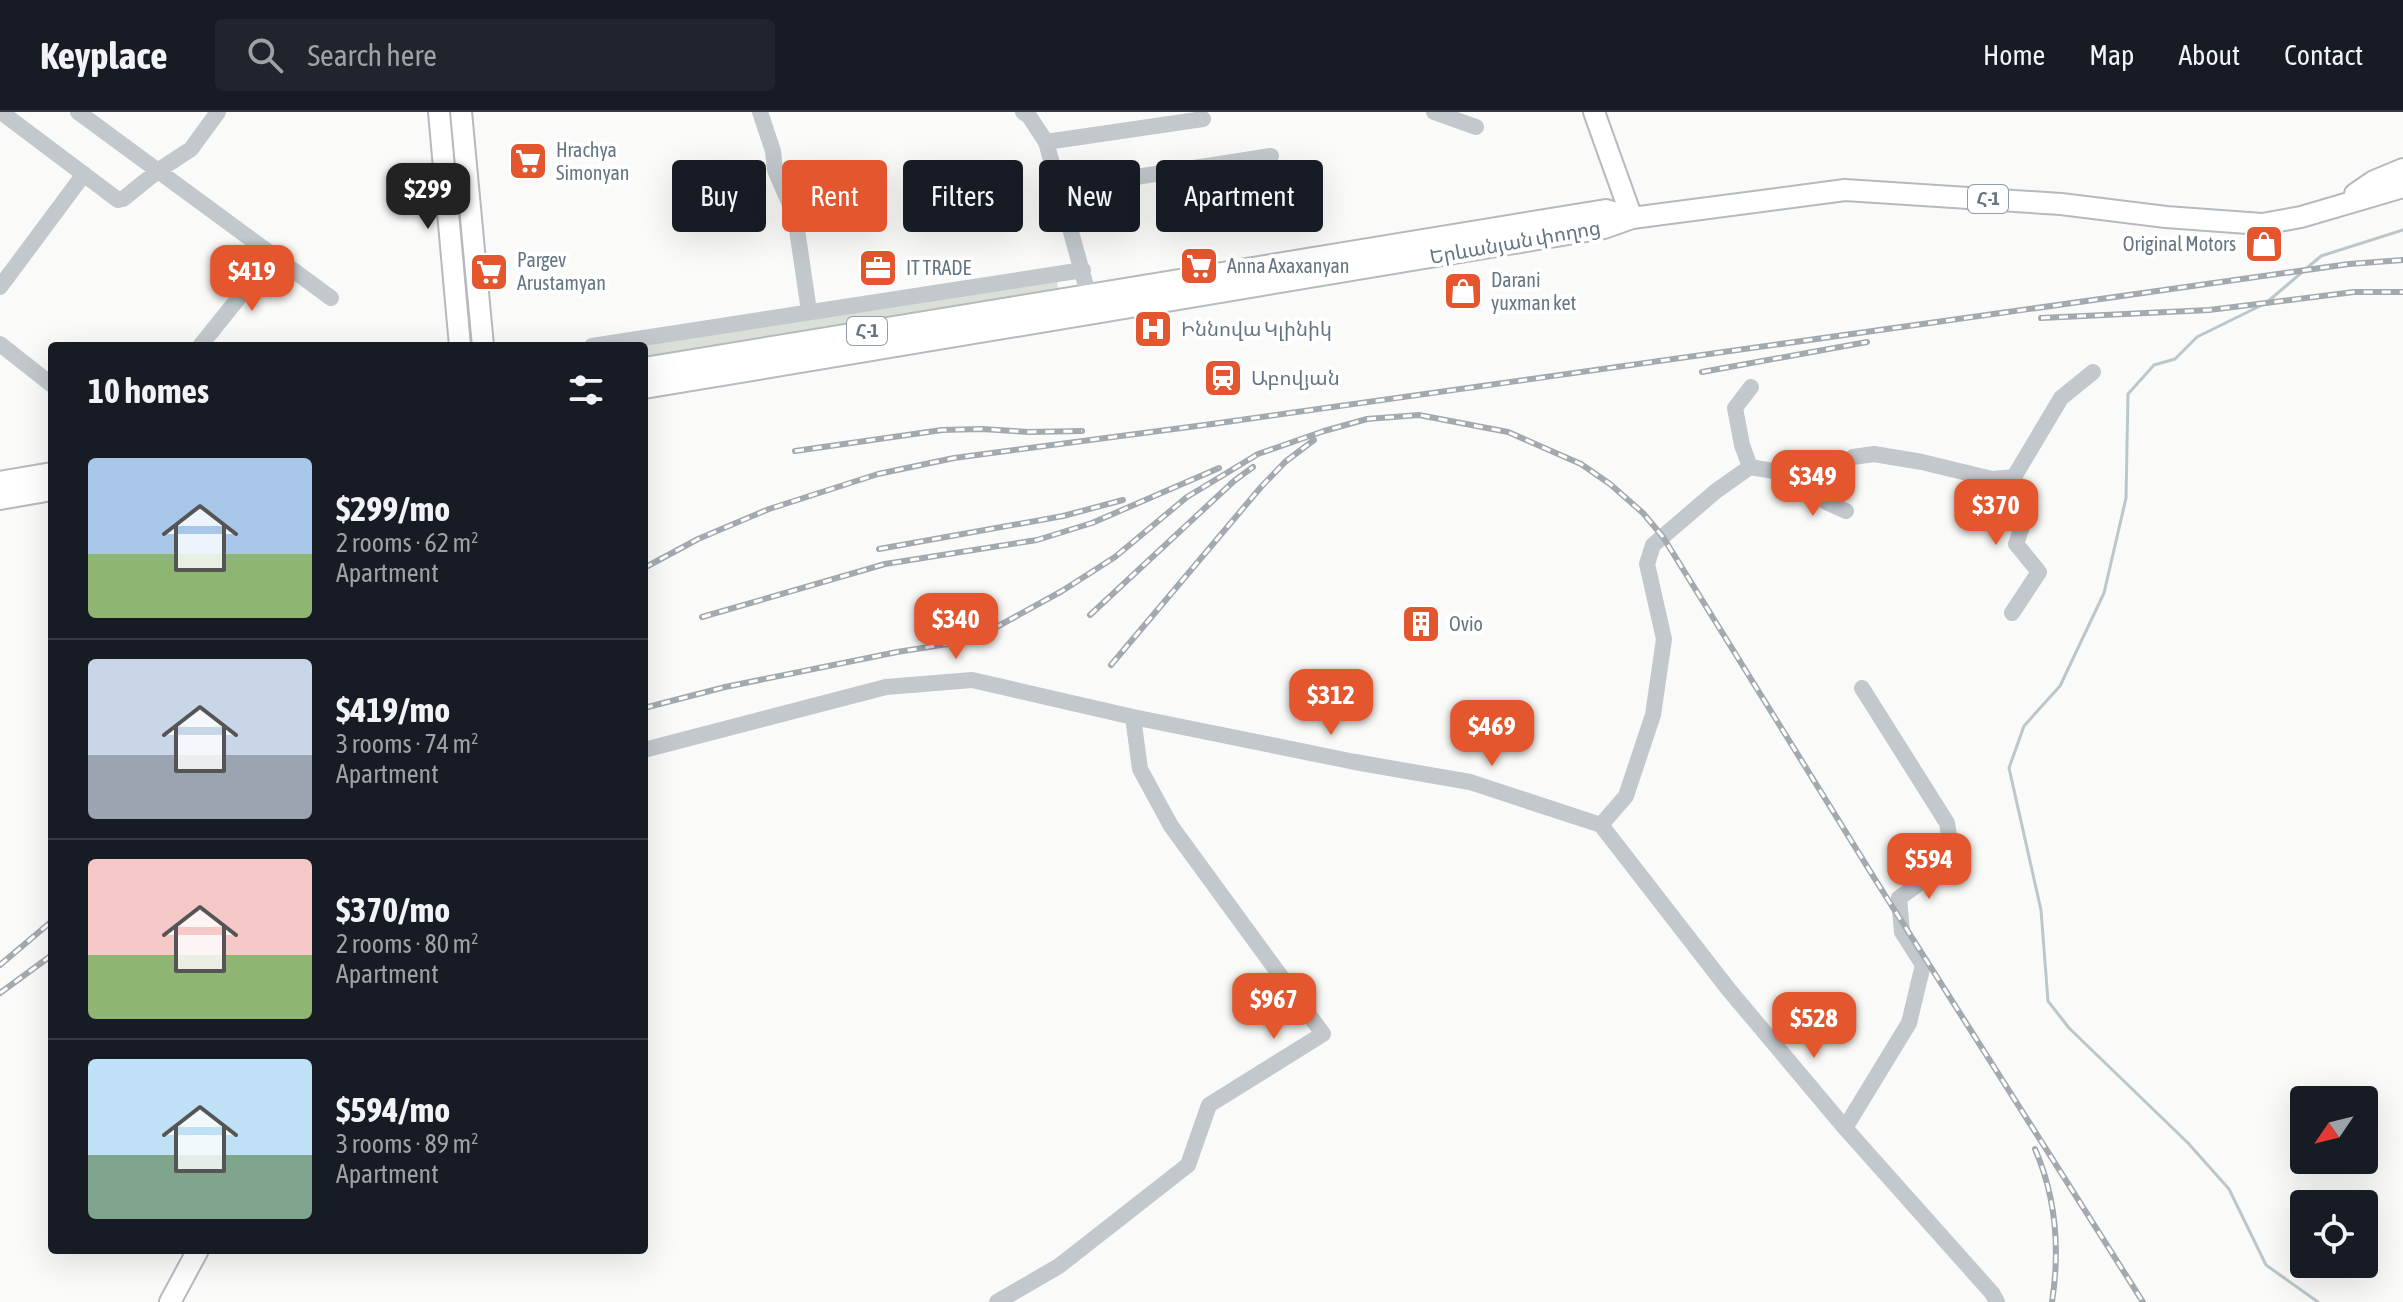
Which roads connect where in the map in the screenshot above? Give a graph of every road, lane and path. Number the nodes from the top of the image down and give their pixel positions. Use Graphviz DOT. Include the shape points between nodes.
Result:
graph roads {
  1 [pos="1,112"];
  2 [pos="78,112"];
  3 [pos="218,112"];
  4 [pos="439,112"];
  5 [pos="461,112"];
  6 [pos="760,112"];
  7 [pos="1434,112"];
  8 [pos="1594,112"];
  9 [pos="1028,113"];
  10 [pos="1203,119"];
  11 [pos="1476,127"];
  12 [pos="1046,142"];
  13 [pos="1271,156"];
  14 [pos="1051,160"];
  15 [pos="2403,169"];
  16 [pos="159,170"];
  17 [pos="84,174"];
  18 [pos="1140,176"];
  19 [pos="2403,187"];
  20 [pos="2342,203"];
  21 [pos="1632,218"];
  22 [pos="1072,232"];
  23 [pos="273,255"];
  24 [pos="1083,270"];
  25 [pos="0,287"];
  26 [pos="331,298"];
  27 [pos="1090,303"];
  28 [pos="809,311"];
  29 [pos="203,342"];
  30 [pos="460,342"];
  31 [pos="483,342"];
  32 [pos="617,342"];
  33 [pos="0,344"];
  34 [pos="648,367"];
  35 [pos="2093,372"];
  36 [pos="48,382"];
  37 [pos="648,387"];
  38 [pos="1751,387"];
  39 [pos="1750,467"];
  40 [pos="48,474"];
  41 [pos="2014,477"];
  42 [pos="0,482"];
  43 [pos="1807,484"];
  44 [pos="48,491"];
  45 [pos="0,499"];
  46 [pos="1846,511"];
  47 [pos="2012,613"];
  48 [pos="1862,688"];
  49 [pos="1133,717"];
  50 [pos="648,749"];
  51 [pos="1601,825"];
  52 [pos="1845,1128"];
  53 [pos="196,1254"];
  54 [pos="209,1254"];
  55 [pos="170,1302"];
  56 [pos="183,1302"];
  57 [pos="997,1302"];
  58 [pos="1997,1302"];
  1 -- 17 [label="street"];
  2 -- 16 [label="street"];
  3 -- 16 [label="street" via="191,149"];
  4 -- 30 [label="main road"];
  5 -- 31 [label="main road"];
  6 -- 28 [label="street" via="775,170 795,216"];
  7 -- 11 [label="street"];
  8 -- 21 [label="main road"];
  9 -- 12 [label="street"];
  10 -- 12 [label="street"];
  12 -- 14 [label="street"];
  13 -- 18 [label="street"];
  15 -- 20 [label="main road, Հ-1"];
  16 -- 17 [label="street" via="118,200"];
  16 -- 23 [label="street"];
  17 -- 25 [label="street"];
  19 -- 20 [label="main road, Հ-1"];
  20 -- 21 [label="main road, Հ-1" via="2262,224 1845,190"];
  21 -- 27 [label="main road, Երևանյան փողոց / Հ-1" via="1604,228"];
  22 -- 24 [label="street"];
  23 -- 26 [label="street"];
  23 -- 29 [label="street"];
  24 -- 27 [label="street"];
  24 -- 28 [label="street"];
  27 -- 34 [label="main road, Երևանյան փողոց / Հ-1"];
  27 -- 37 [label="main road, Երևանյան փողոց / Հ-1"];
  28 -- 32 [label="street"];
  33 -- 36 [label="street"];
  35 -- 41 [label="street" via="2061,398"];
  38 -- 39 [label="street" via="1735,408"];
  39 -- 43 [label="street" via="1785,473"];
  39 -- 51 [label="street" via="1653,545 1647,564 1664,639 1653,715 1626,796"];
  40 -- 42 [label="main road"];
  41 -- 43 [label="street" via="1992,479 1874,454 1853,457"];
  41 -- 47 [label="street" via="2027,512 2016,544 2039,572"];
  43 -- 46 [label="street"];
  44 -- 45 [label="main road"];
  48 -- 52 [label="street" via="1947,823 1953,859 1899,898 1902,932 1923,965 1909,1023"];
  49 -- 50 [label="street" via="972,680 886,687"];
  49 -- 51 [label="street" via="1470,782"];
  49 -- 57 [label="street" via="1140,769 1171,826 1323,1034 1209,1105 1188,1165 1059,1266"];
  51 -- 52 [label="street"];
  52 -- 58 [label="street"];
  53 -- 55 [label="main road"];
  54 -- 56 [label="main road"];
}
